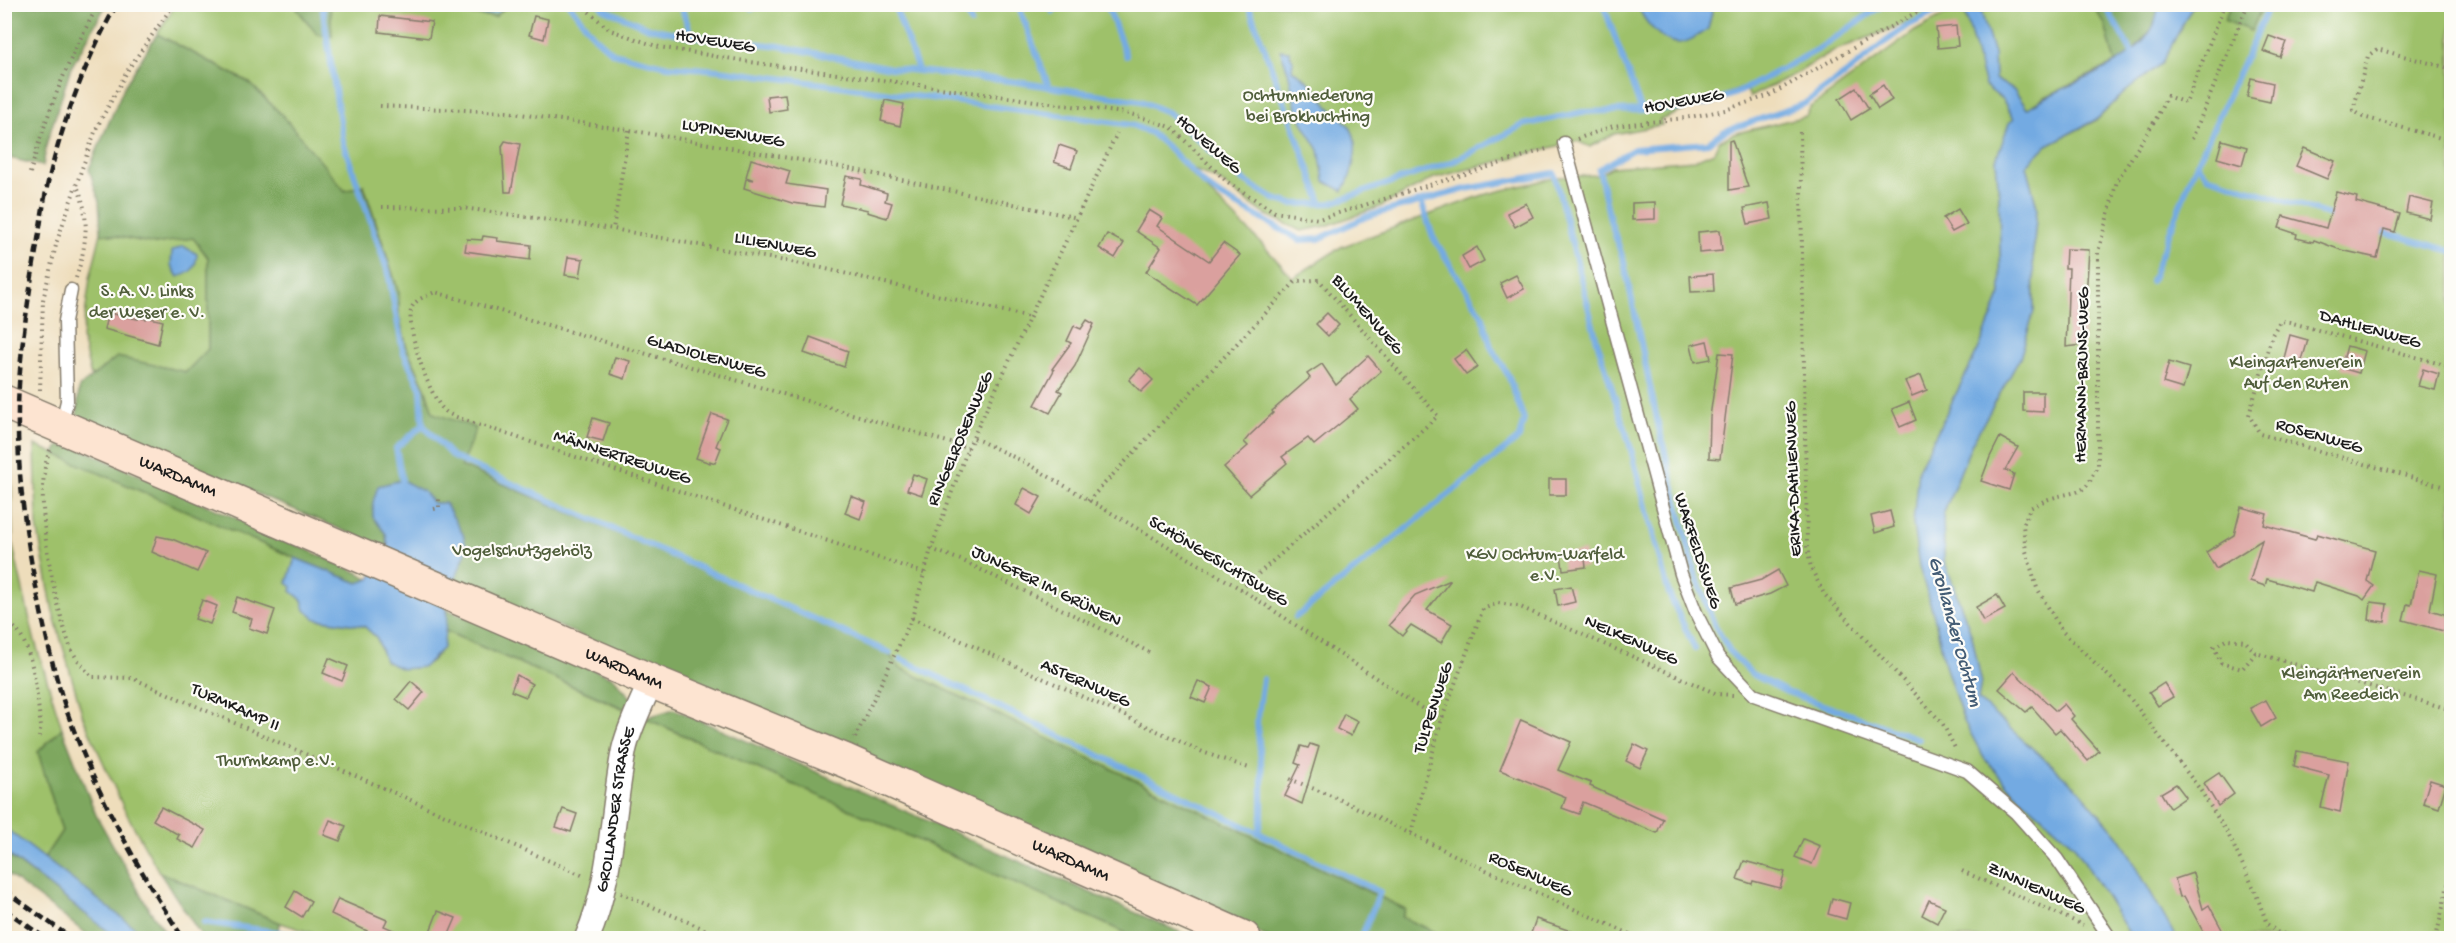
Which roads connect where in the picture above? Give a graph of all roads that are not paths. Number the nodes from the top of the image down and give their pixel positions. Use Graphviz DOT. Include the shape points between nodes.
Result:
graph roads {
  1 [pos="1564,143"];
  2 [pos="71,290"];
  3 [pos="4,402"];
  4 [pos="50,423"];
  5 [pos="651,681"];
  6 [pos="587,939"];
  7 [pos="1244,939"];
  8 [pos="2110,939"];
  1 -- 8 [label="lane, WARFELDSWEG" via="1681,574 1718,657 1754,695 1967,771 2016,813 2057,859"];
  2 -- 4 [label="lane" via="65,321 67,401"];
  3 -- 4 [label="street, WARDAMM"];
  4 -- 5 [label="street, WARDAMM"];
  5 -- 6 [label="street, GROLLANDER STRASSE" via="625,747 604,885"];
  5 -- 7 [label="street, WARDAMM" via="846,761"];
}
